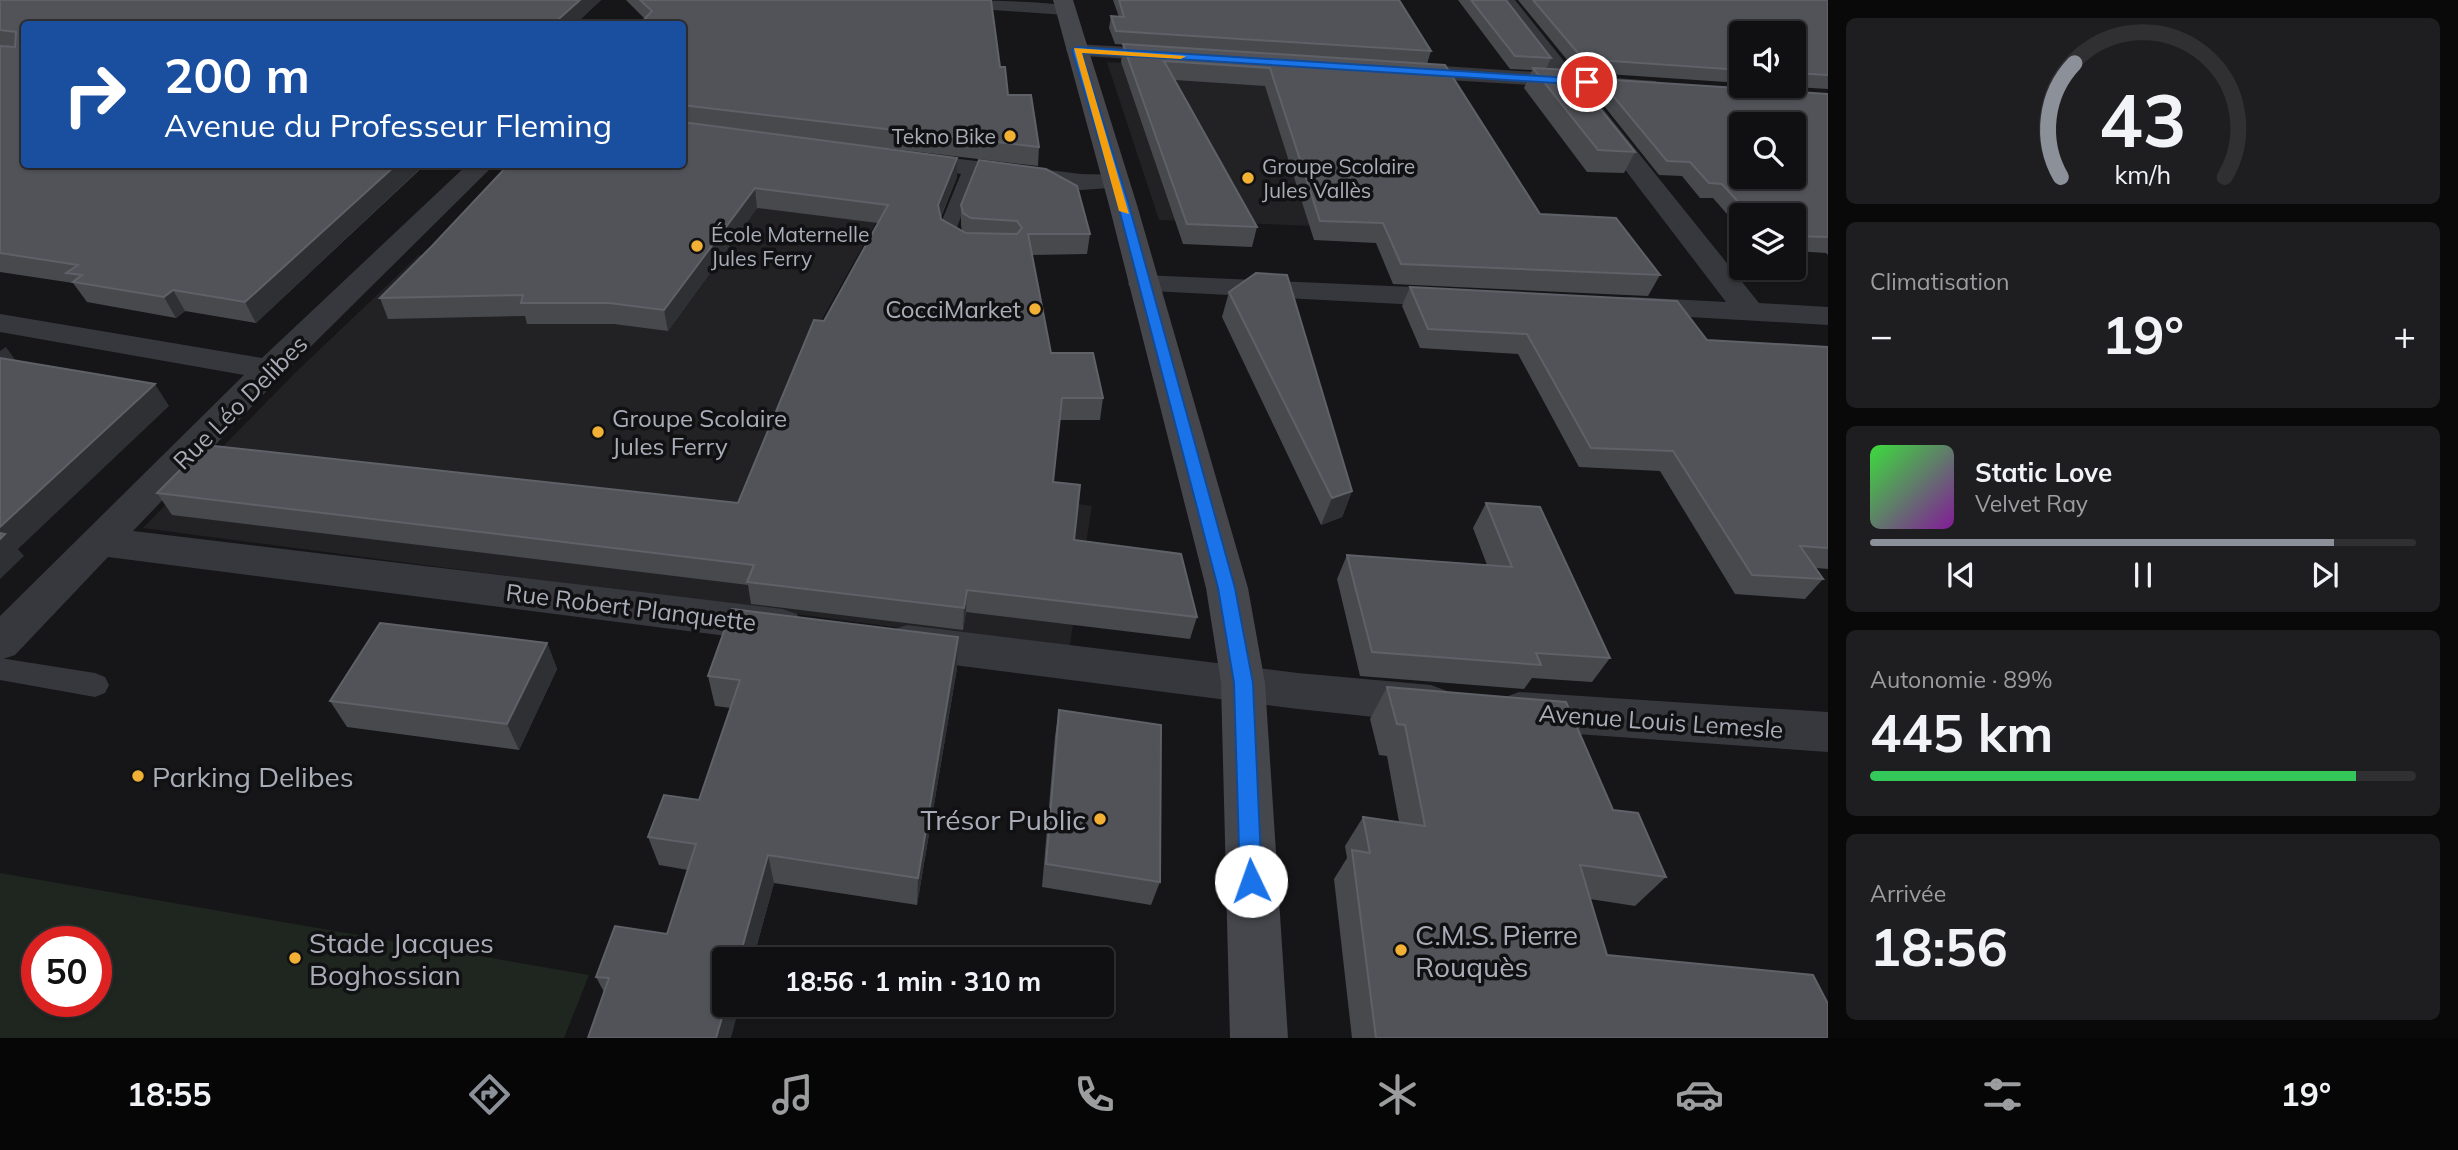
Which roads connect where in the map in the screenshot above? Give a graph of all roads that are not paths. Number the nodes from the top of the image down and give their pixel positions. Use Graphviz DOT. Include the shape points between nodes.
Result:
graph roads {
  1 [pos="937,0"];
  2 [pos="1506,0"];
  3 [pos="1064,4"];
  4 [pos="1077,50"];
  5 [pos="1199,57"];
  6 [pos="1379,69"];
  7 [pos="1571,81"];
  8 [pos="1670,87"];
  9 [pos="875,157"];
  10 [pos="479,168"];
  11 [pos="971,169"];
  12 [pos="1114,181"];
  13 [pos="988,248"];
  14 [pos="1143,284"];
  15 [pos="1483,299"];
  16 [pos="1608,304"];
  17 [pos="1750,312"];
  18 [pos="1828,316"];
  19 [pos="0,323"];
  20 [pos="270,369"];
  21 [pos="102,542"];
  22 [pos="822,631"];
  23 [pos="864,636"];
  24 [pos="0,643"];
  25 [pos="0,669"];
  26 [pos="1243,683"];
  27 [pos="95,685"];
  28 [pos="1828,732"];
  29 [pos="1259,1038"];
  1 -- 3 [label="street"];
  2 -- 7 [label="street"];
  3 -- 4 [label="main road"];
  4 -- 5 [label="street"];
  4 -- 12 [label="main road"];
  6 -- 7 [label="street"];
  7 -- 8 [label="street"];
  7 -- 17 [label="street"];
  9 -- 11 [label="street"];
  10 -- 20 [label="street, Rue Léo Delibes"];
  11 -- 12 [label="street" via="1081,182"];
  11 -- 13 [label="lane" via="947,230 965,246"];
  12 -- 14 [label="main road"];
  14 -- 15 [label="street"];
  14 -- 26 [label="main road" via="1227,588"];
  16 -- 17 [label="street"];
  17 -- 18 [label="street"];
  19 -- 20 [label="street"];
  20 -- 21 [label="street, Rue Léo Delibes"];
  21 -- 22 [label="street, Rue Robert Planquette"];
  21 -- 24 [label="street, Rue Léo Delibes"];
  23 -- 26 [label="street"];
  25 -- 27 [label="lane"];
  26 -- 28 [label="street, Avenue Louis Lemesle" via="1472,707"];
  26 -- 29 [label="main road"];
}
